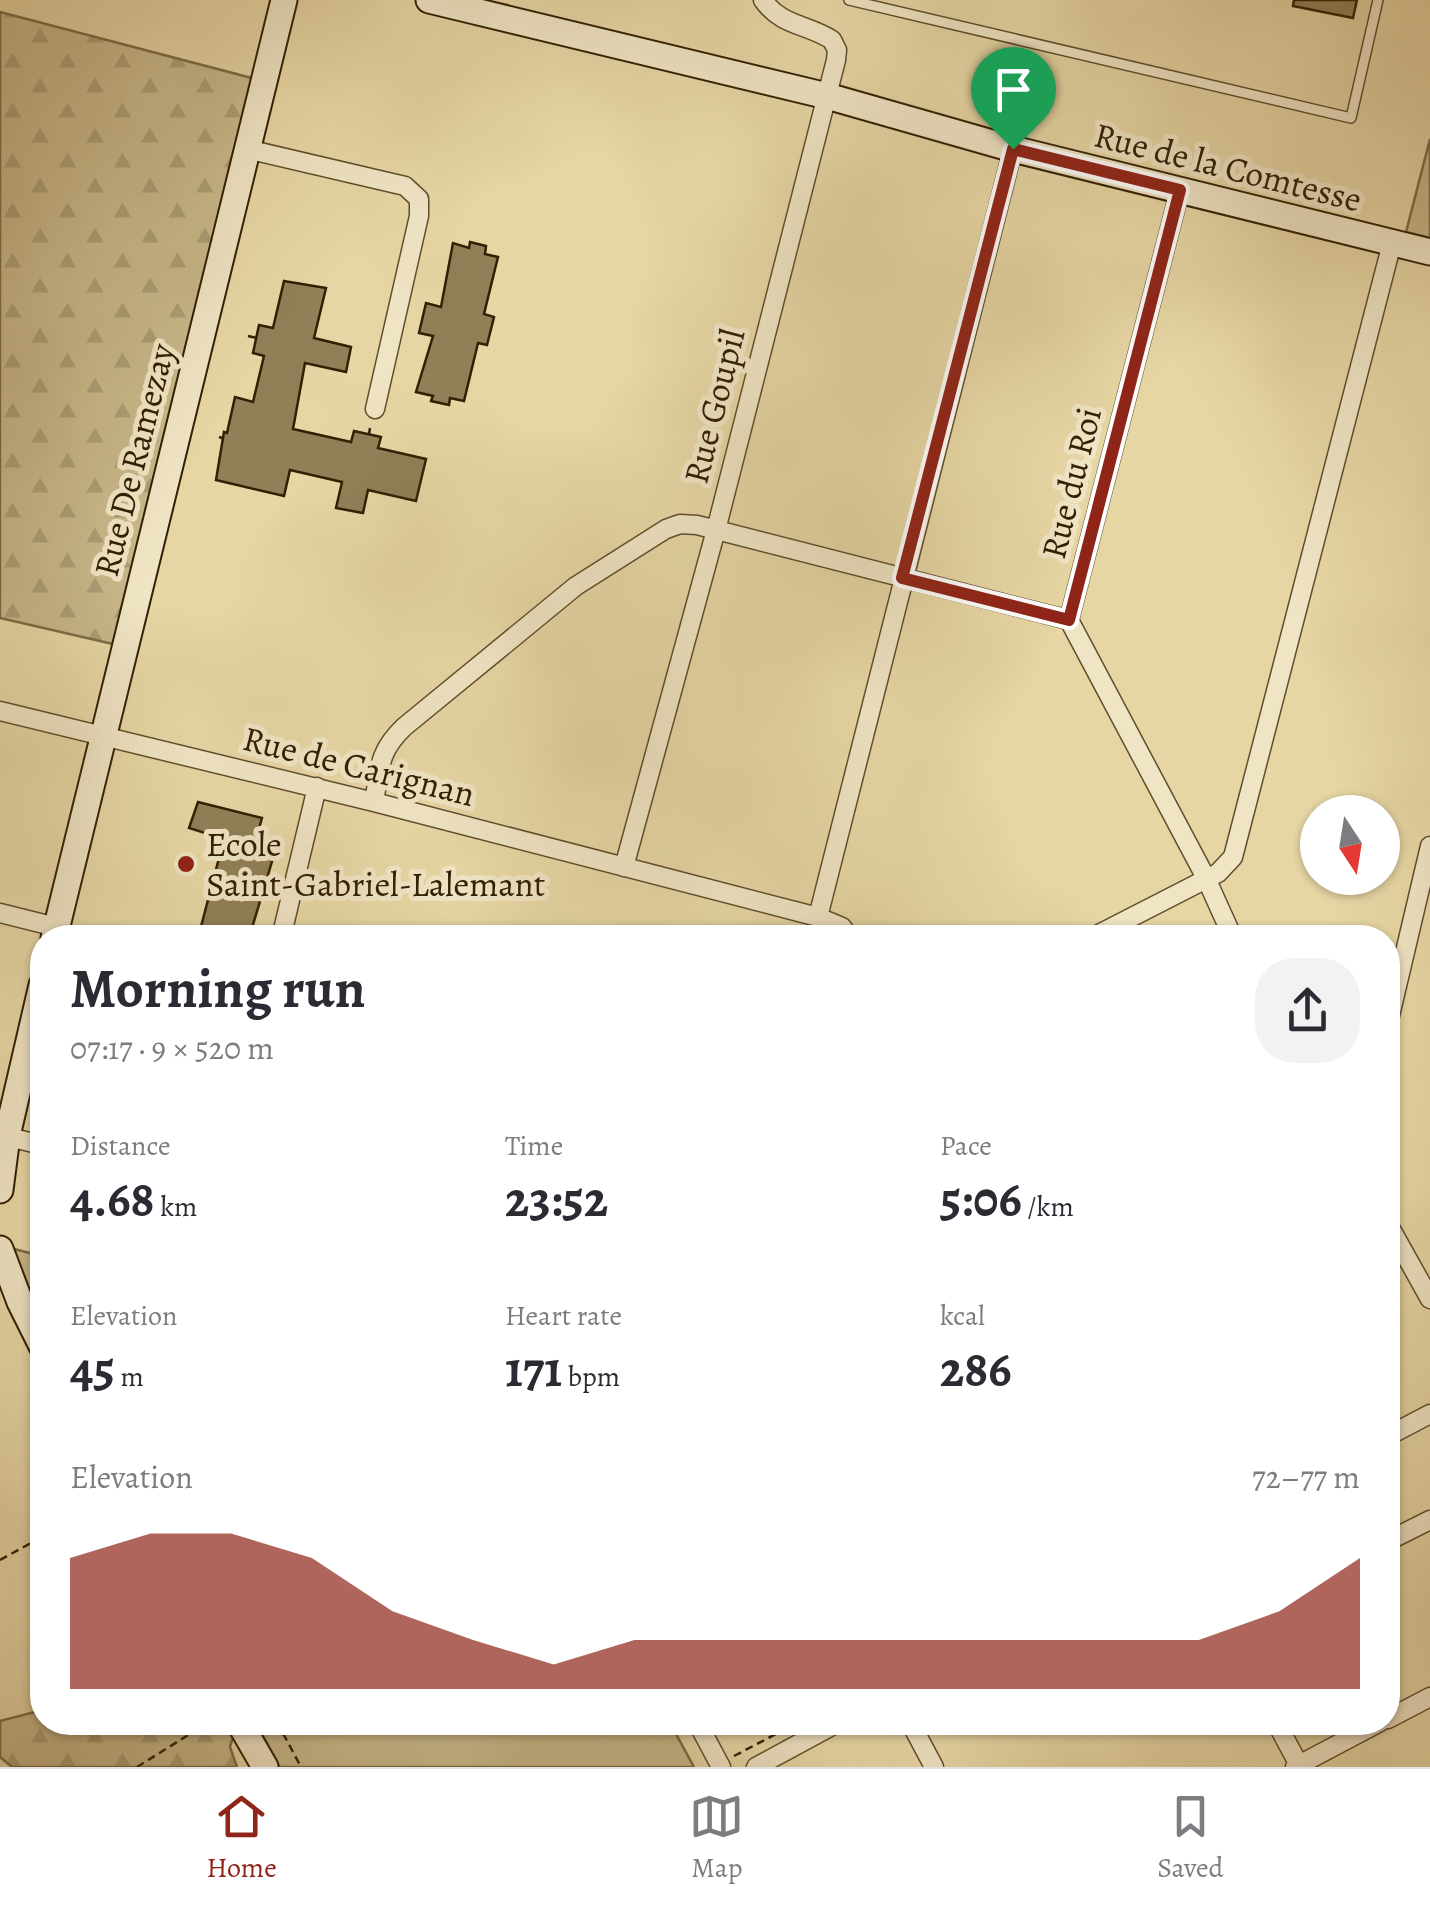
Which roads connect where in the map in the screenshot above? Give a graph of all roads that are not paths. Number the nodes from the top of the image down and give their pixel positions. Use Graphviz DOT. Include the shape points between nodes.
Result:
graph roads {
  1 [pos="284,0"];
  2 [pos="429,0"];
  3 [pos="763,0"];
  4 [pos="850,0"];
  5 [pos="1378,0"];
  6 [pos="827,96"];
  7 [pos="247,149"];
  8 [pos="1013,149"];
  9 [pos="1180,190"];
  10 [pos="1392,243"];
  11 [pos="1430,252"];
  12 [pos="375,409"];
  13 [pos="716,530"];
  14 [pos="902,578"];
  15 [pos="1069,620"];
  16 [pos="0,711"];
  17 [pos="104,736"];
  18 [pos="317,788"];
  19 [pos="374,802"];
  20 [pos="1430,846"];
  21 [pos="624,867"];
  22 [pos="1206,878"];
  23 [pos="0,914"];
  24 [pos="818,917"];
  25 [pos="34,925"];
  26 [pos="57,925"];
  27 [pos="283,925"];
  28 [pos="835,925"];
  29 [pos="1117,925"];
  30 [pos="1228,925"];
  31 [pos="1400,973"];
  32 [pos="30,1031"];
  33 [pos="3,1136"];
  34 [pos="30,1142"];
  35 [pos="0,1190"];
  36 [pos="1400,1246"];
  37 [pos="0,1249"];
  38 [pos="1430,1300"];
  39 [pos="30,1322"];
  40 [pos="1430,1414"];
  41 [pos="1400,1430"];
  42 [pos="1430,1520"];
  43 [pos="1400,1536"];
  44 [pos="1430,1696"];
  45 [pos="1400,1712"];
  46 [pos="247,1735"];
  47 [pos="704,1735"];
  48 [pos="816,1735"];
  49 [pos="917,1735"];
  50 [pos="1282,1735"];
  51 [pos="1356,1735"];
  52 [pos="720,1766"];
  53 [pos="1298,1766"];
  54 [pos="265,1767"];
  55 [pos="756,1767"];
  56 [pos="934,1767"];
  1 -- 7 [label="street, Rue De Ramezay"];
  2 -- 6 [label="street, Rue de la Comtesse"];
  3 -- 6 [label="street, Rue Goupil" via="778,18 832,40 837,50"];
  4 -- 5 [label="lane" via="1350,118"];
  6 -- 8 [label="street, Rue de la Comtesse"];
  6 -- 13 [label="street, Rue Goupil"];
  7 -- 12 [label="street" via="405,186 419,200"];
  7 -- 17 [label="street, Rue De Ramezay"];
  8 -- 9 [label="street, Rue de la Comtesse"];
  8 -- 14 [label="street"];
  9 -- 10 [label="street, Rue de la Comtesse"];
  9 -- 15 [label="street, Rue du Roi"];
  10 -- 11 [label="street, Rue de la Comtesse"];
  10 -- 22 [label="street" via="1233,856"];
  13 -- 14 [label="street"];
  13 -- 19 [label="street" via="697,524 666,529 576,586 391,740 380,759"];
  13 -- 21 [label="street, Rue Goupil"];
  14 -- 15 [label="street"];
  14 -- 24 [label="street"];
  15 -- 22 [label="street"];
  16 -- 17 [label="street, Rue de Carignan"];
  17 -- 18 [label="street, Rue de Carignan"];
  17 -- 26 [label="street, Rue De Ramezay"];
  18 -- 19 [label="street, Rue de Carignan"];
  18 -- 27 [label="street"];
  19 -- 21 [label="street, Rue de Carignan"];
  20 -- 31 [label="street"];
  21 -- 24 [label="street, Rue de Carignan"];
  22 -- 29 [label="street"];
  22 -- 30 [label="street"];
  23 -- 25 [label="street"];
  24 -- 28 [label="street, Rue de Carignan"];
  32 -- 33 [label="street"];
  33 -- 34 [label="street"];
  33 -- 35 [label="street"];
  36 -- 38 [label="street"];
  37 -- 39 [label="street"];
  40 -- 41 [label="street"];
  42 -- 43 [label="street"];
  44 -- 45 [label="street"];
  46 -- 54 [label="street"];
  47 -- 52 [label="street"];
  48 -- 55 [label="street"];
  49 -- 56 [label="street"];
  50 -- 53 [label="street"];
  51 -- 53 [label="street"];
}
